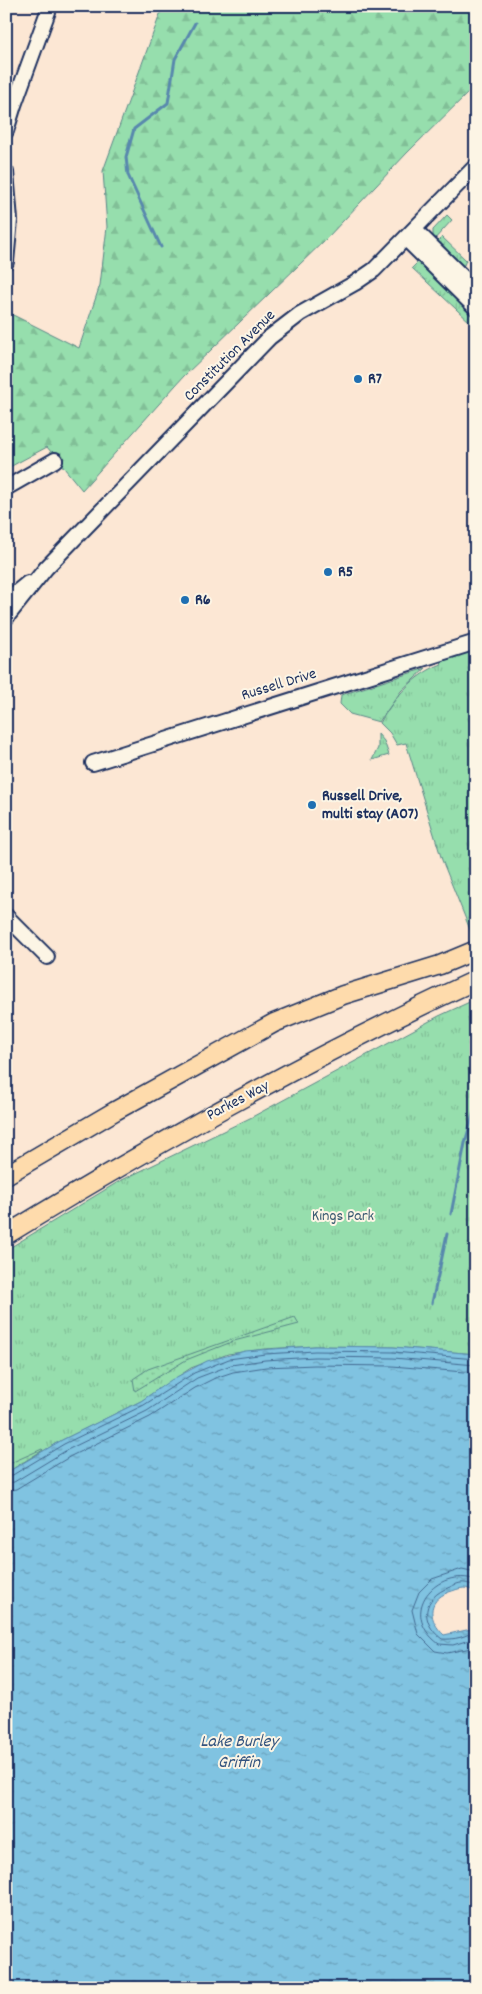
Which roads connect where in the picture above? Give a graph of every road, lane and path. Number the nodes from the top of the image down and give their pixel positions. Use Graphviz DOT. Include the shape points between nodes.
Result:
graph roads {
  1 [pos="50,6"];
  2 [pos="6,131"];
  3 [pos="476,166"];
  4 [pos="6,172"];
  5 [pos="410,234"];
  6 [pos="6,262"];
  7 [pos="457,280"];
  8 [pos="476,290"];
  9 [pos="476,308"];
  10 [pos="55,460"];
  11 [pos="6,488"];
  12 [pos="46,568"];
  13 [pos="6,601"];
  14 [pos="6,618"];
  15 [pos="476,642"];
  16 [pos="93,763"];
  17 [pos="6,916"];
  18 [pos="474,950"];
  19 [pos="47,957"];
  20 [pos="476,980"];
  21 [pos="6,1175"];
  22 [pos="6,1235"];
  1 -- 2 [label="street"];
  3 -- 5 [label="street, Constitution Avenue"];
  4 -- 6 [label="street" via="10,225"];
  5 -- 7 [label="street"];
  5 -- 12 [label="street, Constitution Avenue" via="367,276 300,314 270,337"];
  7 -- 8 [label="street"];
  7 -- 9 [label="street"];
  10 -- 11 [label="street"];
  12 -- 13 [label="street, Constitution Avenue"];
  12 -- 14 [label="street, Constitution Avenue"];
  15 -- 16 [label="street, Russell Drive"];
  17 -- 19 [label="street"];
  18 -- 21 [label="main road" via="422,972 343,995 274,1023"];
  20 -- 22 [label="main road, Parkes Way" via="248,1095 102,1176"];
}
